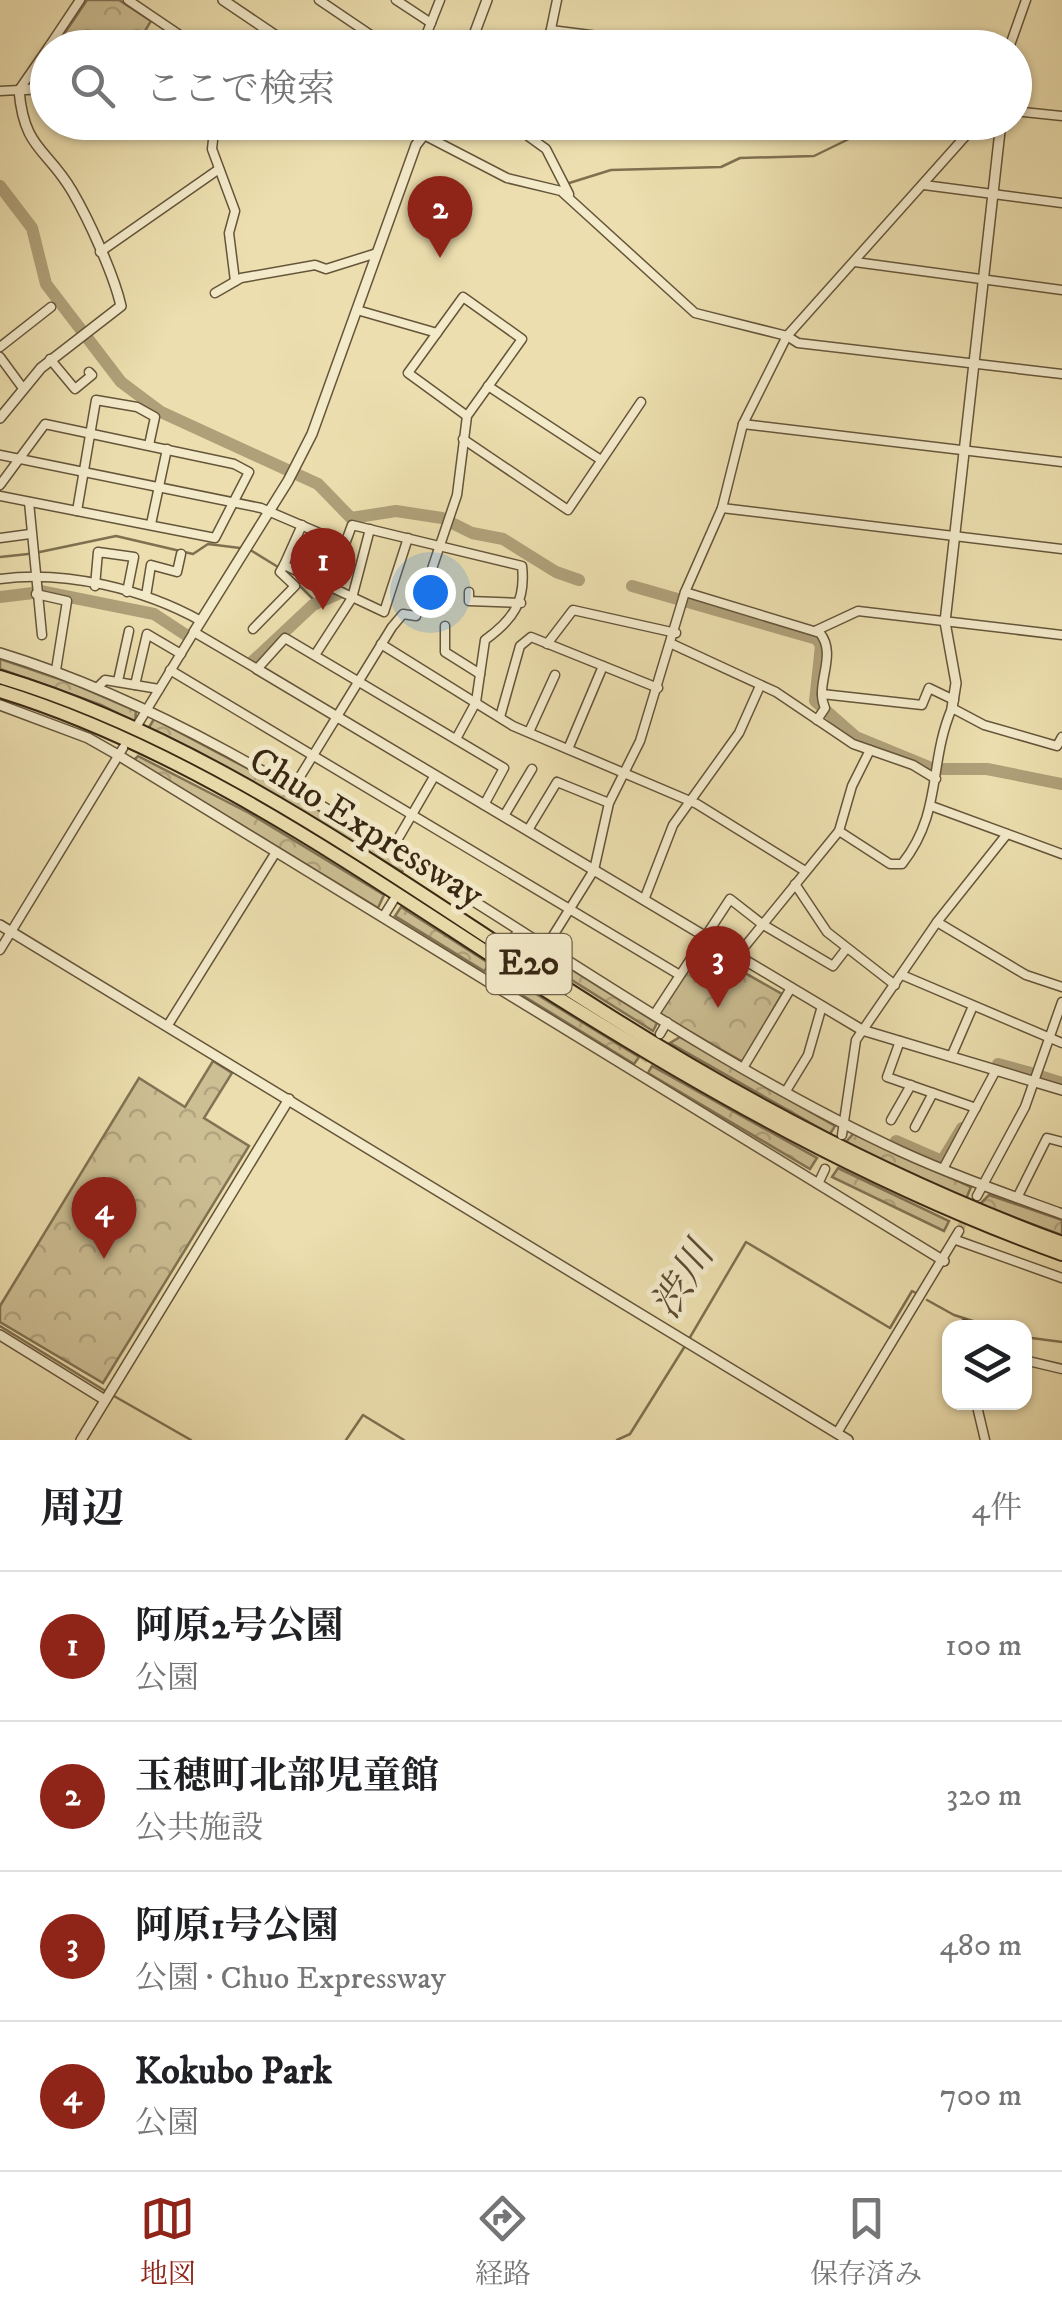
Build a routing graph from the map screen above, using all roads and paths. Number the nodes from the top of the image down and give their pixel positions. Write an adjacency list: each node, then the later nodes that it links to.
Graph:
1 (80, 0): 11 (street)
2 (128, 0): 12 (street)
3 (224, 0): 13 (street)
4 (319, 0): 14 (street)
5 (396, 0): 10 (street)
6 (440, 0): 10 (street)
7 (488, 0): 16 (street)
8 (557, 0): 17 (street)
9 (1026, 0): 18 (street)
10 (431, 23): 15 (street)
11 (60, 30)
12 (173, 30)
13 (268, 30)
14 (363, 30)
15 (428, 30)
16 (476, 30)
17 (551, 30)
18 (1015, 30)
19 (30, 74): 21 (street)
20 (30, 89): 21 (street)
21 (19, 90): 22 (street); 25 (street)
22 (0, 92)
23 (1032, 113): 24 (street)
24 (1062, 116)
25 (30, 137)
26 (31, 140): 38 (street)
27 (213, 140): 33 (street)
28 (420, 140): 39 (street)
29 (434, 140): 36 (street)
30 (534, 140): 36 (street)
31 (963, 140): 34 (street)
32 (999, 140): 35 (street)
33 (219, 169): 38 (street); 42 (street)
34 (924, 185): 35 (street); 40 (street)
35 (994, 195): 37 (street); 41 (street)
36 (572, 198): 48 (street)
37 (1062, 203)
38 (99, 253): 51 (street)
39 (377, 253): 42 (street); 46 (street)
40 (855, 262): 41 (street); 48 (street)
41 (984, 280): 43 (street); 52 (street)
42 (234, 281): 44 (street)
43 (1062, 290)
44 (214, 293)
45 (51, 307): 49 (street)
46 (357, 310): 47 (street); 78 (street)
47 (436, 334): 55 (street); 58 (street)
48 (787, 336): 52 (street); 60 (street)
49 (0, 347)
50 (0, 357): 56 (street)
51 (50, 359): 53 (street); 56 (street)
52 (974, 364): 54 (street); 65 (street)
53 (89, 372)
54 (1062, 374)
55 (488, 386): 58 (street); 68 (street)
56 (22, 388): 59 (street)
57 (640, 402): 68 (street)
58 (467, 416): 62 (street)
59 (0, 418)
60 (744, 424): 65 (street); 76 (street)
61 (90, 432): 63 (street); 63 (street); 67 (street); 70 (street)
62 (463, 439): 68 (street); 87 (street)
63 (149, 445): 64 (street)
64 (167, 449): 72 (street); 75 (street)
65 (965, 451): 69 (street); 83 (street)
66 (0, 455): 67 (street)
67 (17, 458): 70 (street); 71 (street)
68 (602, 460)
69 (1062, 462)
70 (84, 468): 72 (street); 77 (street)
71 (0, 485)
72 (159, 485): 75 (street); 79 (street)
73 (0, 496): 74 (street)
74 (29, 502): 77 (street); 82 (street)
75 (234, 503): 78 (street); 79 (street)
76 (722, 508): 83 (street); 101 (street)
77 (76, 511): 79 (street)
78 (269, 512): 80 (street); 104 (street)
79 (151, 524)
80 (302, 526): 85 (street); 90 (street)
81 (370, 529): 85 (street); 86 (street); 102 (street)
82 (30, 534): 84 (street); 92 (street)
83 (956, 536): 88 (street); 105 (street)
84 (0, 538)
85 (332, 538): 94 (street)
86 (408, 538): 87 (street); 102 (street)
87 (440, 546): 103 (street); 114 (street)
88 (1062, 548)
89 (181, 554): 91 (street)
90 (284, 565): 94 (street); 107 (street)
91 (177, 572): 96 (street); 100 (street)
92 (33, 574): 93 (street); 95 (street); 99 (street)
93 (0, 579)
94 (311, 581): 102 (street)
95 (95, 586): 97 (street); 97 (street)
96 (174, 586)
97 (127, 592): 100 (street)
98 (469, 592): 103 (street)
99 (36, 594): 112 (street); 122 (street)
100 (146, 596): 104 (street)
101 (684, 596): 108 (street); 111 (street)
102 (352, 598): 119 (street)
103 (521, 603): 124 (street)
104 (201, 621): 110 (street)
105 (945, 622): 108 (street); 113 (street); 137 (street)
106 (445, 626): 124 (street)
107 (253, 628)
108 (814, 630): 135 (street)
109 (129, 631): 128 (street)
110 (194, 632): 118 (street); 121 (street)
111 (676, 633): 115 (street); 116 (street)
112 (42, 635)
113 (1062, 635)
114 (381, 644): 127 (street); 136 (street)
115 (548, 644): 120 (street); 141 (street)
116 (672, 644): 130 (street); 132 (street)
117 (0, 653): 122 (street)
118 (181, 654): 123 (street); 129 (street)
119 (316, 655): 121 (street); 127 (street)
120 (603, 666): 132 (street); 147 (street)
121 (257, 669): 140 (street)
122 (56, 670): 131 (street)
123 (170, 670): 133 (street); 150 (street)
124 (480, 674): 136 (street)
125 (555, 675): 144 (street)
126 (0, 678): 230 (highway, Chuo Expressway / E20)
127 (360, 680): 140 (street); 146 (street)
128 (118, 681): 129 (street); 131 (street)
129 (135, 684): 133 (street)
130 (760, 686): 142 (street); 156 (street)
131 (98, 687): 139 (street)
132 (658, 688): 152 (street)
133 (159, 689): 139 (street)
134 (0, 691): 230 (highway, Chuo Expressway / E20)
135 (822, 694): 137 (street); 142 (street)
136 (476, 702): 141 (street); 146 (street)
137 (952, 704): 145 (street); 154 (street)
138 (0, 705): 149 (street)
139 (146, 710): 143 (street); 155 (street)
140 (337, 717): 150 (street); 153 (street)
141 (500, 717): 144 (street)
142 (817, 719): 148 (street)
143 (138, 724)
144 (529, 732): 147 (street)
145 (1062, 737)
146 (456, 739): 158 (street)
147 (568, 748): 152 (street)
148 (870, 750): 154 (street); 163 (street)
149 (120, 752): 166 (street); 180 (street)
150 (314, 755): 155 (street); 160 (street)
151 (532, 769): 161 (street)
152 (625, 771): 156 (street); 157 (street)
153 (435, 775): 158 (street); 160 (street)
154 (936, 779): 159 (street)
155 (294, 788): 165 (street)
156 (690, 800): 170 (street); 173 (street)
157 (609, 803): 162 (street); 169 (street)
158 (484, 804): 161 (street)
159 (934, 807): 163 (street); 164 (street)
160 (412, 814): 165 (street); 175 (street)
161 (504, 816): 162 (street)
162 (528, 830): 169 (street)
163 (839, 831): 170 (street)
164 (1007, 834): 167 (street); 177 (street)
165 (392, 849): 168 (street)
166 (276, 852): 176 (street); 200 (street)
167 (1062, 854)
168 (417, 865): 171 (street); 181 (street)
169 (594, 870): 173 (street); 175 (street)
170 (805, 871): 172 (street)
171 (408, 878)
172 (795, 884): 178 (street); 186 (street)
173 (644, 900): 182 (street)
174 (393, 901): 176 (street)
175 (569, 908): 184 (street); 189 (street)
176 (383, 917): 191 (street)
177 (936, 922): 190 (street); 193 (street)
178 (762, 924): 182 (street); 186 (street); 187 (street)
179 (0, 925): 180 (street)
180 (12, 930): 185 (street); 200 (street)
181 (519, 930): 183 (street); 184 (street)
182 (702, 936): 187 (street); 189 (street)
183 (512, 940)
184 (546, 947): 198 (street)
185 (0, 950)
186 (846, 950): 192 (street)
187 (737, 956): 194 (street)
188 (493, 968): 191 (street)
189 (678, 974): 198 (street)
190 (902, 975): 192 (street); 197 (street)
191 (484, 980): 210 (street)
192 (895, 985): 201 (street)
193 (1062, 987)
194 (791, 988): 196 (street); 208 (street)
195 (1062, 1002): 203 (street)
196 (822, 1006): 201 (street); 214 (street)
197 (973, 1006): 203 (street); 206 (street)
198 (654, 1015): 199 (street)
199 (667, 1022): 202 (street); 208 (street)
200 (168, 1025): 216 (street)
201 (862, 1030): 204 (street); 219 (street)
202 (660, 1034)
203 (1050, 1039): 205 (street); 211 (street)
204 (900, 1041): 206 (street); 212 (street)
205 (1062, 1043)
206 (951, 1057): 209 (street)
207 (643, 1060): 210 (street)
208 (743, 1068): 214 (street)
209 (996, 1070): 211 (street); 217 (street)
210 (636, 1072): 225 (street)
211 (1035, 1082): 213 (street); 226 (street)
212 (911, 1086): 215 (street); 218 (street)
213 (1062, 1090)
214 (786, 1091): 219 (street)
215 (933, 1093): 217 (street); 220 (street)
216 (289, 1099): 236 (street); 238 (street)
217 (976, 1108): 224 (street)
218 (892, 1120)
219 (847, 1124): 221 (street); 224 (street)
220 (915, 1128)
221 (842, 1134)
222 (1062, 1142): 228 (street)
223 (826, 1169): 225 (street)
224 (944, 1169): 226 (street)
225 (818, 1184): 231 (street)
226 (984, 1186): 227 (street); 228 (street)
227 (977, 1196)
228 (1017, 1198): 229 (street)
229 (1062, 1214)
230 (1062, 1250)
231 (944, 1260): 232 (street); 238 (street)
232 (1061, 1276)
233 (0, 1335): 236 (street)
234 (1032, 1362): 235 (street)
235 (1062, 1369)
236 (108, 1395): 239 (street)
237 (978, 1410): 241 (street)
238 (834, 1436): 240 (street)
239 (81, 1440)
240 (848, 1440)
241 (985, 1440)

